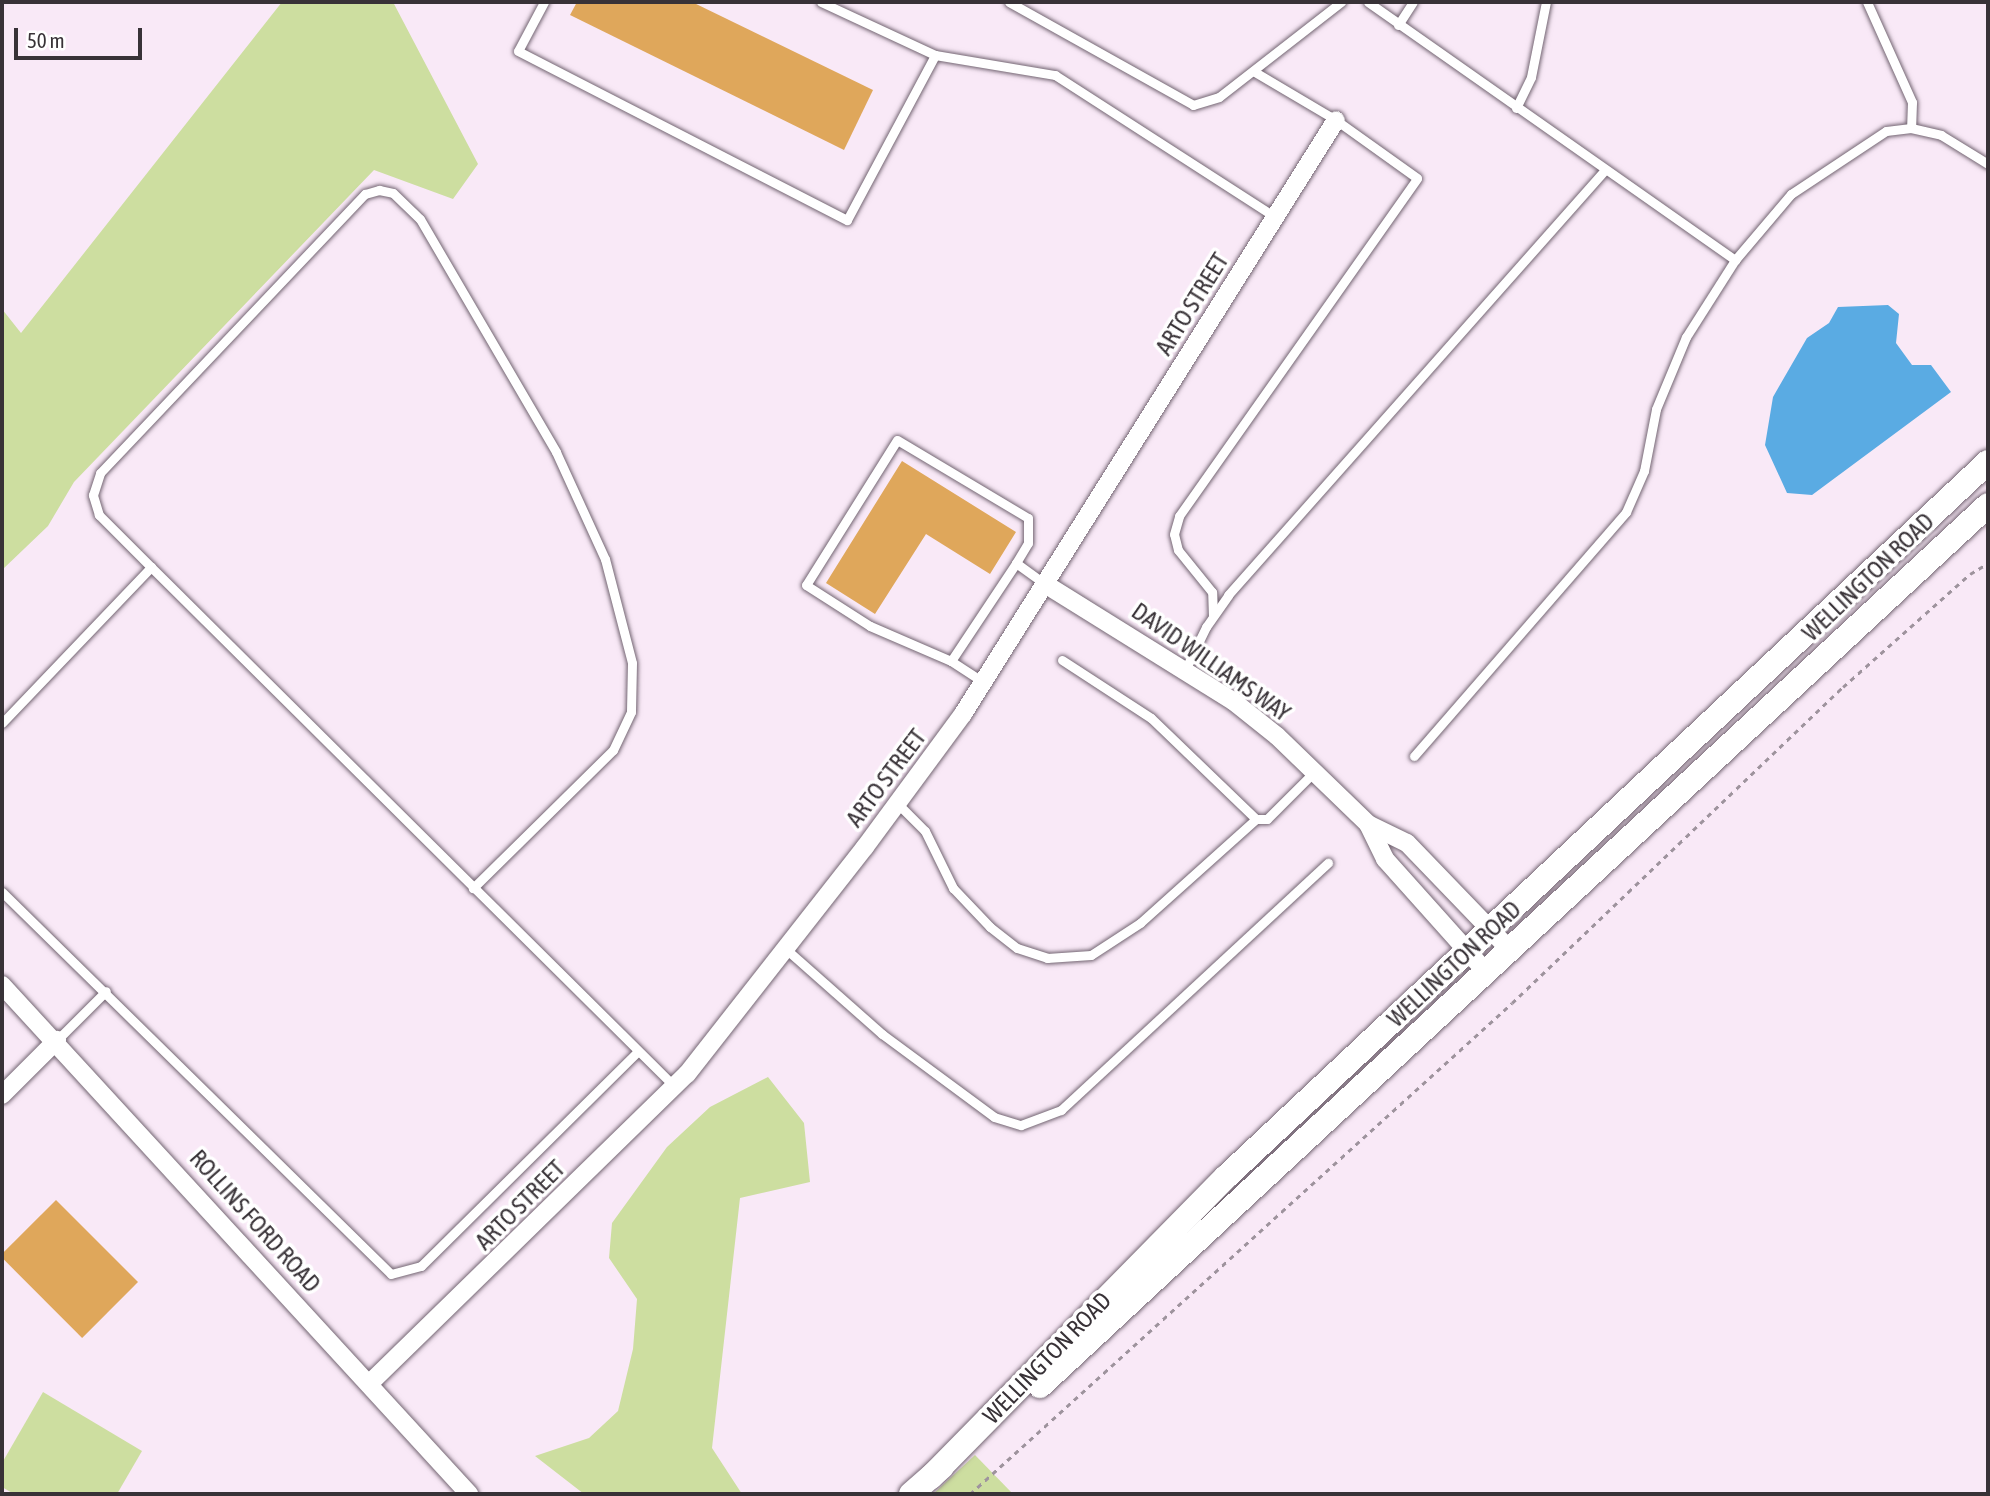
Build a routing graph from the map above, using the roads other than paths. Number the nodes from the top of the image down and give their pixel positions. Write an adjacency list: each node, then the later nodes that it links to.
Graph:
1 (544, 2): 10 (lane)
2 (821, 2): 10 (lane)
3 (1009, 2): 11 (lane)
4 (1341, 2): 11 (lane)
5 (1368, 2): 9 (lane)
6 (1413, 2): 9 (lane)
7 (1546, 2): 12 (lane)
8 (1867, 2): 14 (lane)
9 (1398, 25): 12 (lane)
10 (935, 55): 17 (lane)
11 (1253, 71): 13 (lane)
12 (1516, 108): 16 (lane)
13 (1336, 120): 17 (street, ARTO STREET); 24 (lane)
14 (1911, 128): 15 (lane); 18 (lane)
15 (1988, 164)
16 (1605, 170): 18 (lane); 24 (lane)
17 (1275, 217): 23 (street, ARTO STREET)
18 (1734, 260): 30 (lane)
19 (1988, 462): 38 (main road, WELLINGTON ROAD)
20 (1988, 505): 41 (main road, WELLINGTON ROAD)
21 (1016, 563): 23 (lane); 26 (lane); 26 (lane)
22 (151, 567): 29 (lane); 36 (lane); 36 (lane)
23 (1045, 584): 27 (street, DAVID WILLIAMS WAY); 28 (street, ARTO STREET)
24 (1213, 616): 27 (lane)
25 (1062, 660): 33 (lane)
26 (951, 662): 28 (lane)
27 (1185, 670): 31 (street, DAVID WILLIAMS WAY)
28 (984, 682): 32 (street, ARTO STREET)
29 (2, 723)
30 (1414, 756)
31 (1315, 770): 33 (lane); 34 (street, DAVID WILLIAMS WAY)
32 (898, 804): 33 (lane); 39 (street, ARTO STREET)
33 (1256, 819)
34 (1368, 824): 38 (street, DAVID WILLIAMS WAY); 40 (street, DAVID WILLIAMS WAY)
35 (1328, 863): 39 (lane)
36 (472, 888): 46 (lane)
37 (2, 892): 44 (lane)
38 (1491, 929): 40 (main road, WELLINGTON ROAD); 41 (street, DAVID WILLIAMS WAY)
39 (786, 949): 47 (street, ARTO STREET)
40 (1468, 951): 42 (street, DAVID WILLIAMS WAY); 50 (main road, WELLINGTON ROAD)
41 (1512, 952): 42 (main road, WELLINGTON ROAD)
42 (1488, 974): 50 (main road, WELLINGTON ROAD)
43 (2, 985): 45 (street, ROLLINS FORD ROAD)
44 (106, 991): 45 (lane); 46 (lane)
45 (57, 1040): 48 (street); 49 (street, ROLLINS FORD ROAD)
46 (637, 1052): 47 (lane)
47 (674, 1086): 49 (street, ARTO STREET)
48 (2, 1095)
49 (370, 1383): 51 (street, ROLLINS FORD ROAD)
50 (931, 1477): 52 (main road, WELLINGTON ROAD)
51 (469, 1494)
52 (911, 1494)

